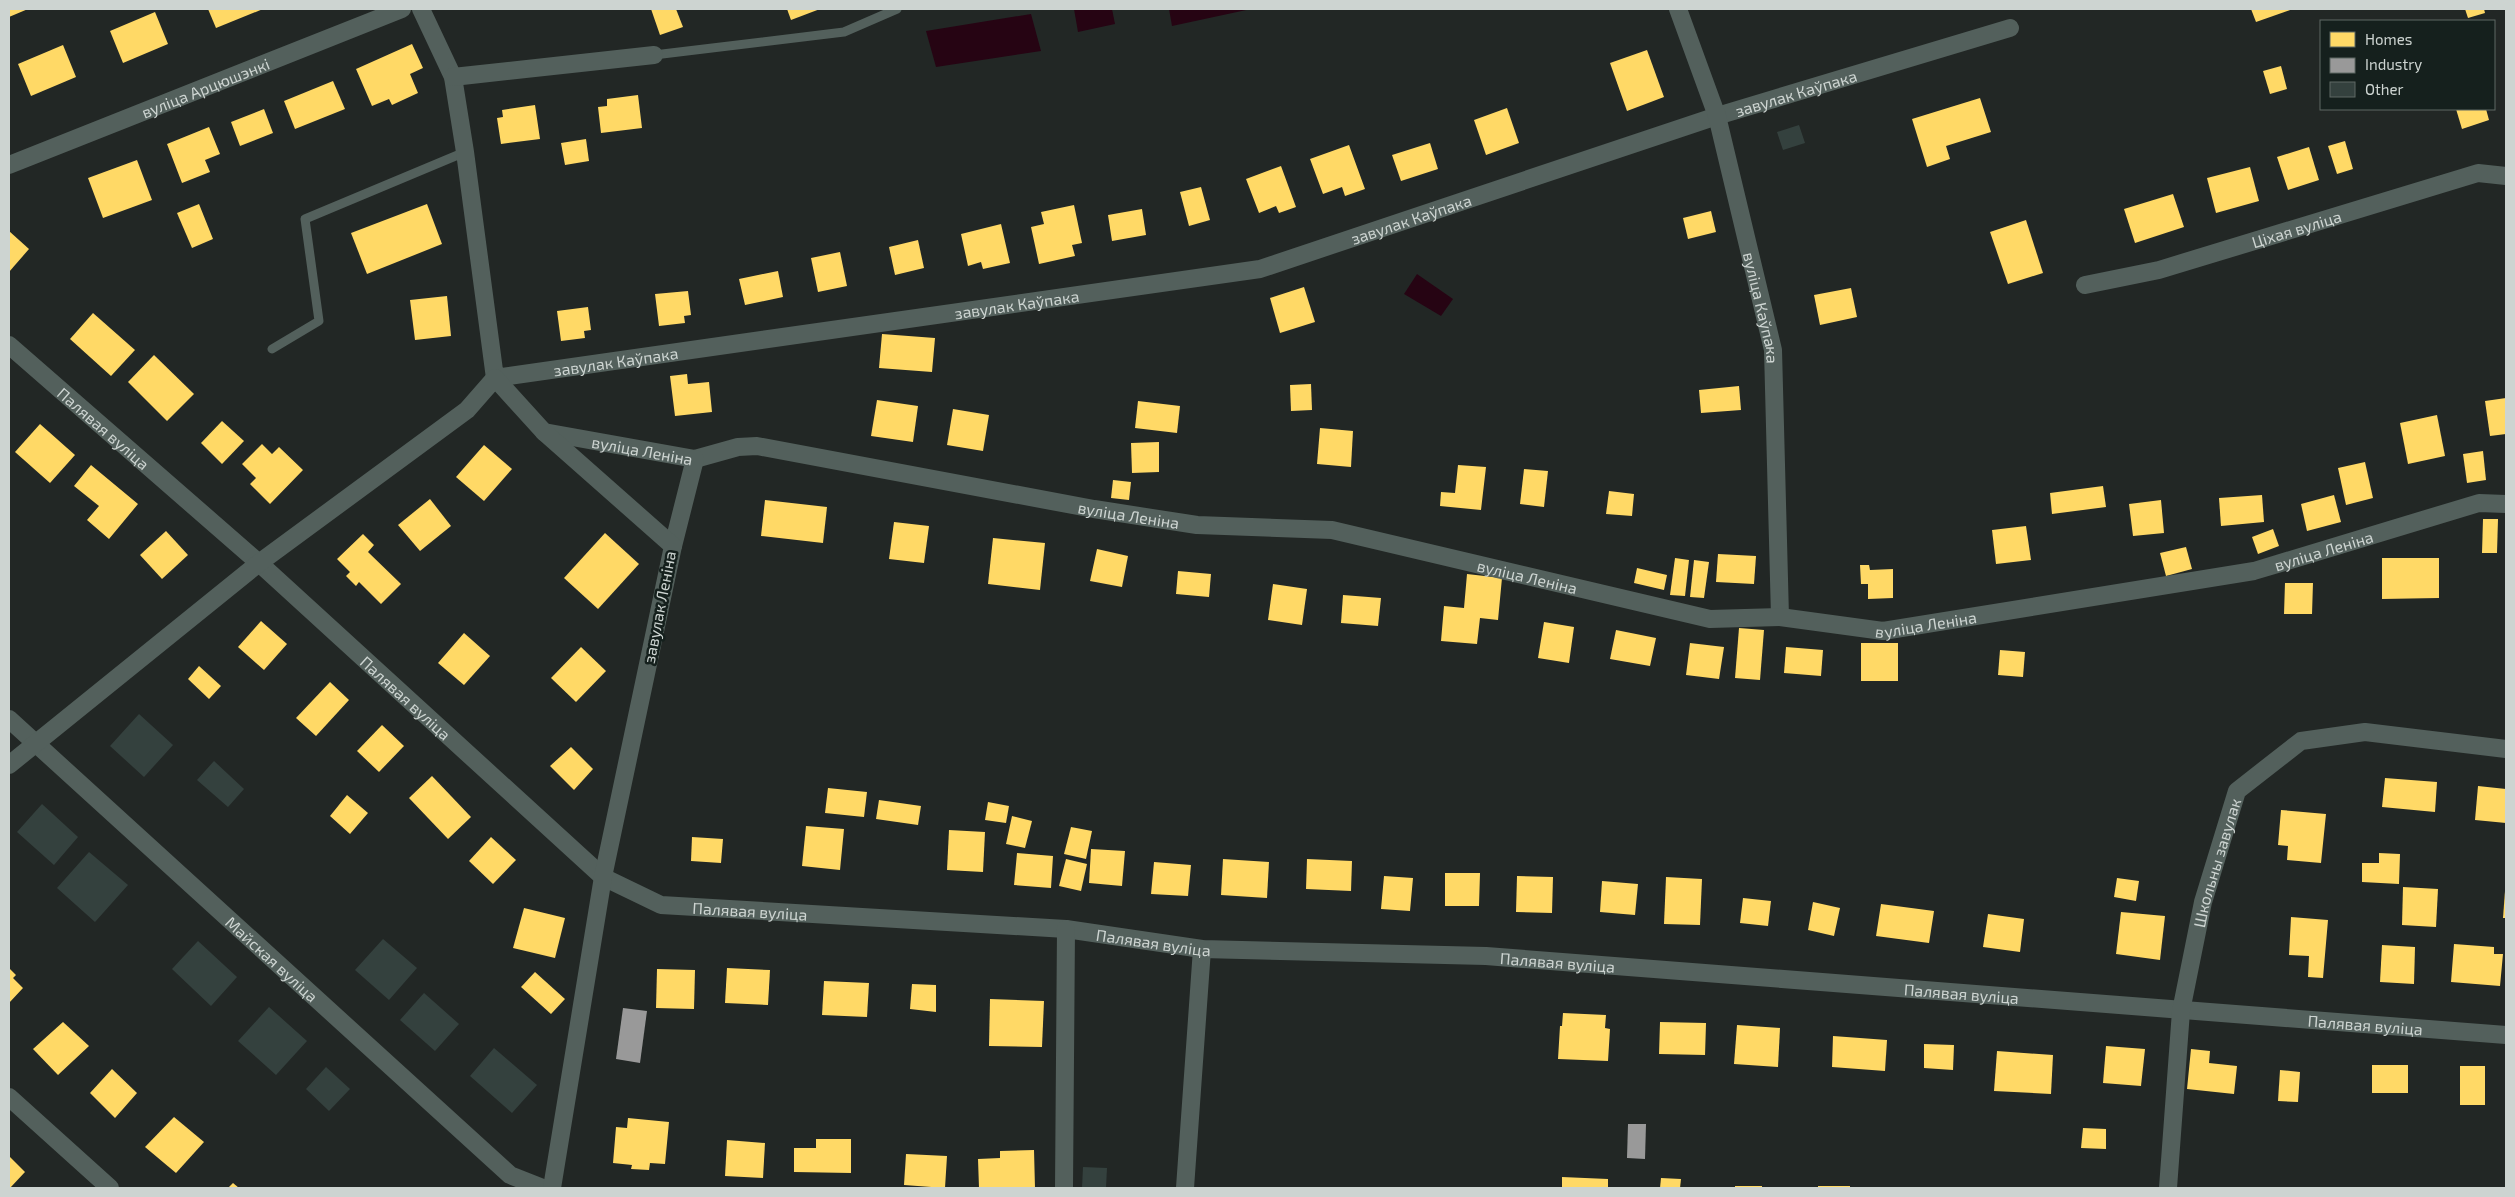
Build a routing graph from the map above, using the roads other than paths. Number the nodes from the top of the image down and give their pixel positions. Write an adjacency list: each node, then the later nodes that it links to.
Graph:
1 (402, 9): 10 (street, вуліца Арцюшэнкі)
2 (421, 9): 7 (street)
3 (897, 9): 6 (lane)
4 (1678, 9): 8 (street, вуліца Каўпака)
5 (2010, 28): 8 (street, завулак Каўпака)
6 (654, 55): 7 (street)
7 (453, 77): 9 (street)
8 (1717, 116): 15 (street, завулак Каўпака); 21 (street, вуліца Каўпака)
9 (465, 152): 14 (lane); 15 (street)
10 (9, 165)
11 (2506, 176): 12 (street, Ціхая вуліца)
12 (2085, 285)
13 (9, 345): 20 (street, Палявая вуліца)
14 (272, 349)
15 (495, 378): 16 (street, завулак Леніна); 20 (street)
16 (544, 432): 17 (street, вуліца Леніна); 19 (street, завулак Леніна)
17 (695, 459): 19 (street); 21 (street, вуліца Леніна)
18 (2506, 504): 21 (street, вуліца Леніна)
19 (673, 546): 26 (street, завулак Леніна)
20 (259, 563): 23 (street); 26 (street, Палявая вуліца)
21 (1780, 617)
22 (9, 719): 23 (street, Майская вуліца)
23 (38, 743): 25 (street); 33 (street, Майская вуліца)
24 (2506, 749): 29 (street, Школьны завулак)
25 (9, 765)
26 (603, 877): 27 (street, Палявая вуліца); 34 (street, завулак Леніна)
27 (1066, 929): 28 (street, Палявая вуліца); 35 (street)
28 (1202, 949): 29 (street, Палявая вуліца); 36 (street)
29 (2181, 1011): 30 (street, Палявая вуліца); 37 (street, Школьны завулак)
30 (2506, 1035)
31 (9, 1097): 32 (street)
32 (110, 1188)
33 (543, 1188)
34 (552, 1188)
35 (1064, 1188)
36 (1185, 1188)
37 (2168, 1188)

